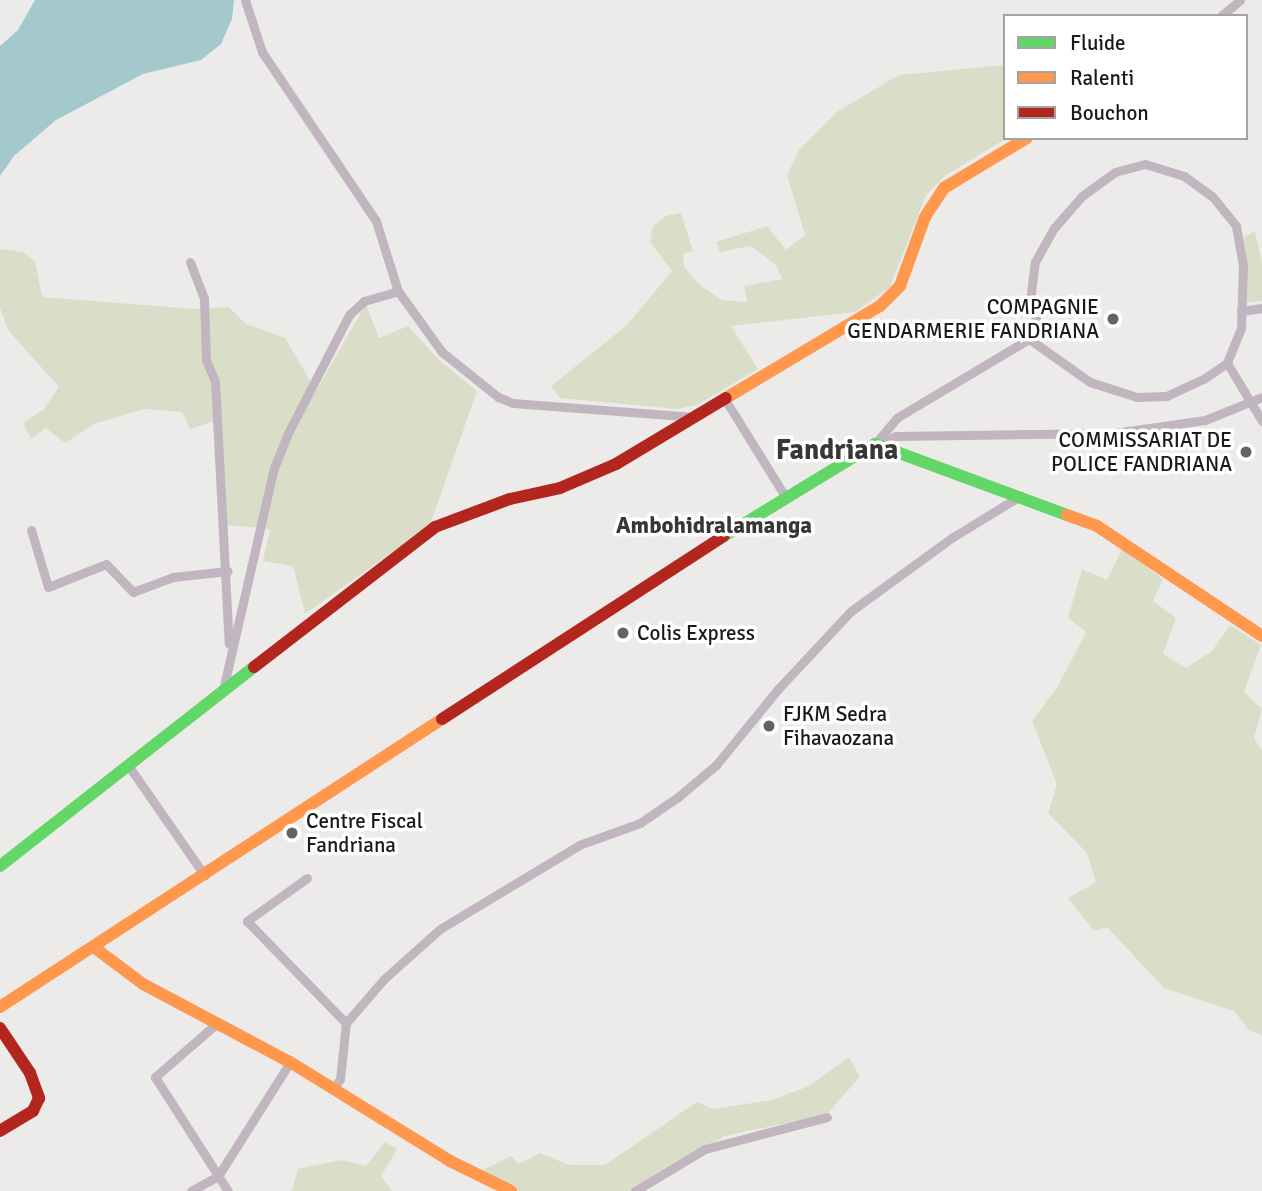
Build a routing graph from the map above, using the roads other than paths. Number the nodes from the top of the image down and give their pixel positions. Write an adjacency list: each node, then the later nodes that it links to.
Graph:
1 (245, 0): 6 (street)
2 (1240, 0): 3 (street)
3 (1223, 14)
4 (1024, 140): 12 (street)
5 (190, 262): 20 (street)
6 (398, 290): 14 (street); 22 (street)
7 (1262, 308): 8 (street)
8 (1241, 311): 9 (street); 10 (street)
9 (1029, 340): 10 (street); 16 (street)
10 (1227, 363): 13 (street)
11 (1262, 397): 13 (street)
12 (726, 401): 14 (street); 18 (street)
13 (1252, 404): 15 (street); 16 (street)
14 (698, 417): 23 (street)
15 (1262, 421)
16 (875, 444): 17 (street); 18 (street)
17 (1021, 495): 21 (street); 30 (street)
18 (785, 496): 26 (street)
19 (31, 530): 20 (street)
20 (228, 570): 22 (street)
21 (1262, 636)
22 (229, 653): 23 (street)
23 (223, 690): 24 (street)
24 (130, 768): 25 (street); 26 (street)
25 (0, 866)
26 (205, 876): 28 (street)
27 (307, 878): 30 (street)
28 (95, 948): 29 (street); 31 (street)
29 (0, 1007)
30 (346, 1023): 34 (street)
31 (216, 1024): 33 (street); 37 (street)
32 (0, 1028): 36 (street)
33 (290, 1062): 34 (street); 37 (street)
34 (333, 1089): 38 (street)
35 (827, 1117): 42 (street)
36 (0, 1131)
37 (218, 1176): 39 (street); 40 (street)
38 (487, 1186): 41 (street)
39 (191, 1191)
40 (229, 1191)
41 (511, 1191)
42 (635, 1191)

